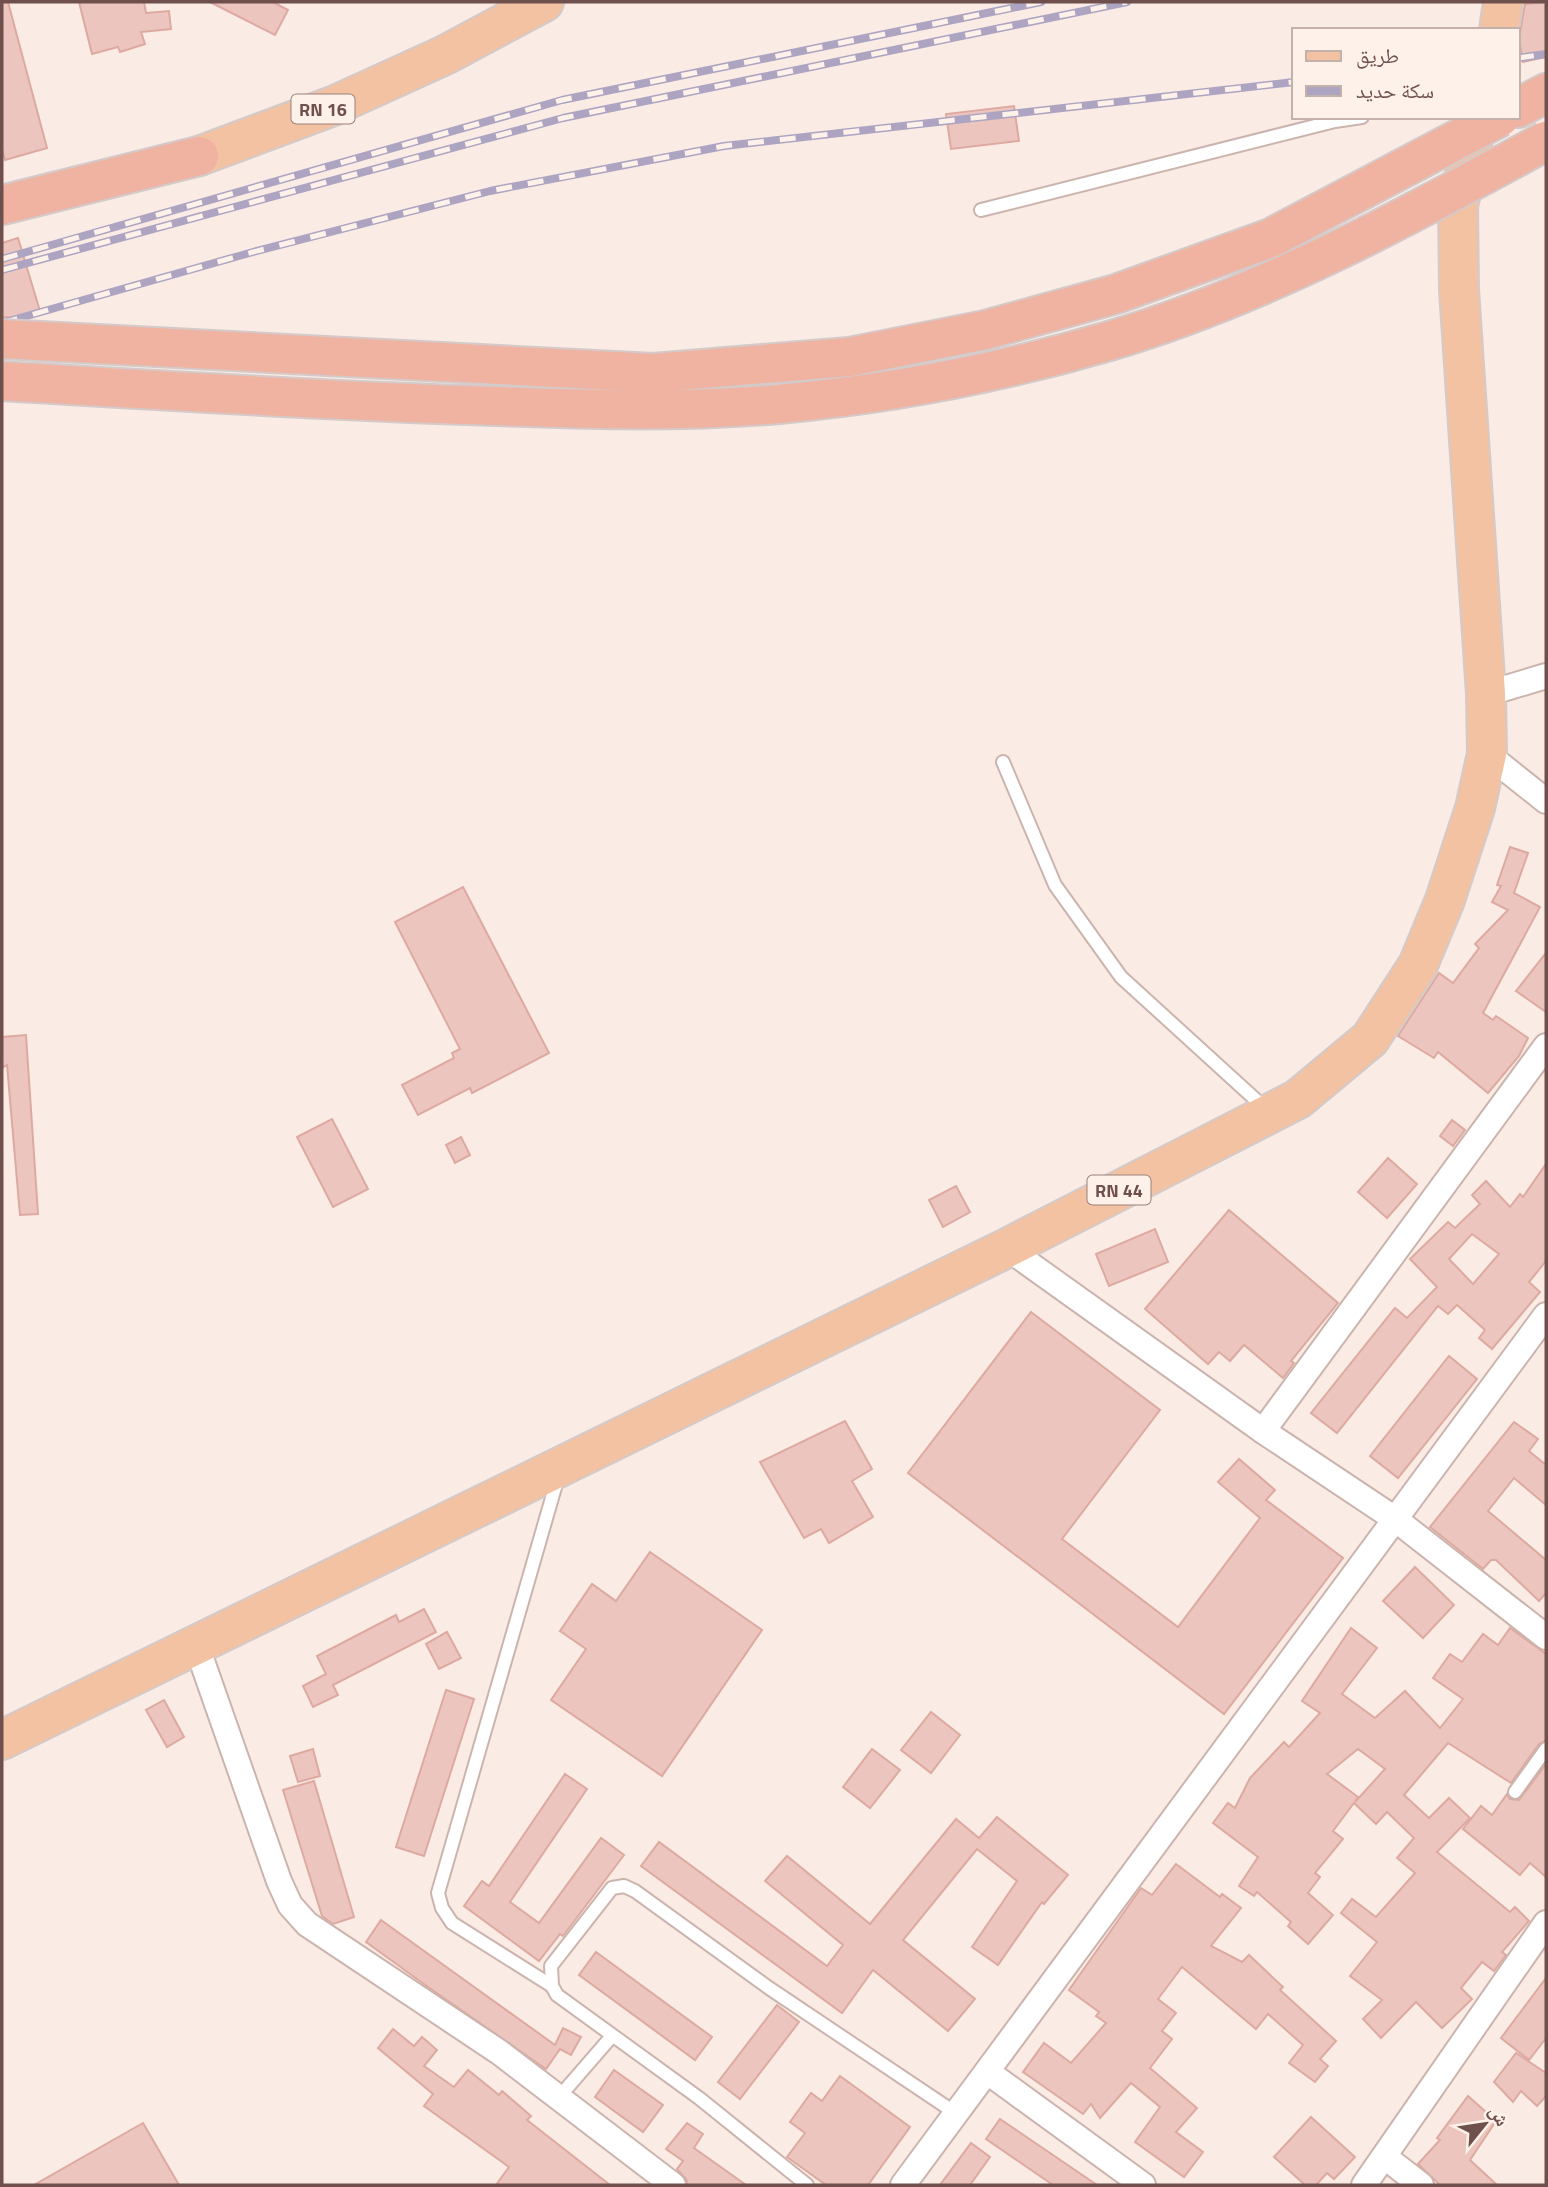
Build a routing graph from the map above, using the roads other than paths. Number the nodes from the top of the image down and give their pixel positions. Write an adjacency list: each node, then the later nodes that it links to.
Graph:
1 (544, 2): 10 (main road, RN 16)
2 (1503, 2): 3 (main road)
3 (1499, 28)
4 (1546, 93): 5 (highway)
5 (1520, 107)
6 (1348, 119): 12 (lane)
7 (1478, 119): 16 (main road, RN 44)
8 (1496, 119): 13 (highway, bridge)
9 (1546, 141): 14 (highway, bridge)
10 (199, 156): 11 (highway, RN 16)
11 (2, 205)
12 (981, 210)
13 (2, 339)
14 (2, 381)
15 (1546, 676): 16 (street)
16 (1486, 694): 17 (main road, RN 44)
17 (1487, 754): 19 (street); 21 (main road, RN 44)
18 (1003, 762): 21 (lane)
19 (1546, 801)
20 (1546, 1046): 24 (street)
21 (1270, 1113): 22 (main road, RN 44)
22 (1007, 1248): 24 (street); 25 (main road, RN 44)
23 (1546, 1315): 26 (street)
24 (1263, 1431): 26 (street)
25 (562, 1463): 28 (main road, RN 44); 33 (lane)
26 (1395, 1519): 27 (street); 35 (street)
27 (1546, 1636)
28 (196, 1644): 29 (main road, RN 44); 36 (street)
29 (2, 1740)
30 (1546, 1749): 31 (lane)
31 (1515, 1791)
32 (1546, 1923): 38 (street)
33 (552, 1986): 34 (lane); 37 (lane)
34 (612, 2036): 36 (lane); 40 (lane)
35 (989, 2073): 37 (street); 42 (street)
36 (561, 2096): 39 (street)
37 (958, 2114): 41 (street)
38 (1385, 2157): 43 (street); 44 (street)
39 (673, 2185)
40 (807, 2185)
41 (904, 2185)
42 (1143, 2185)
43 (1364, 2185)
44 (1421, 2185)

